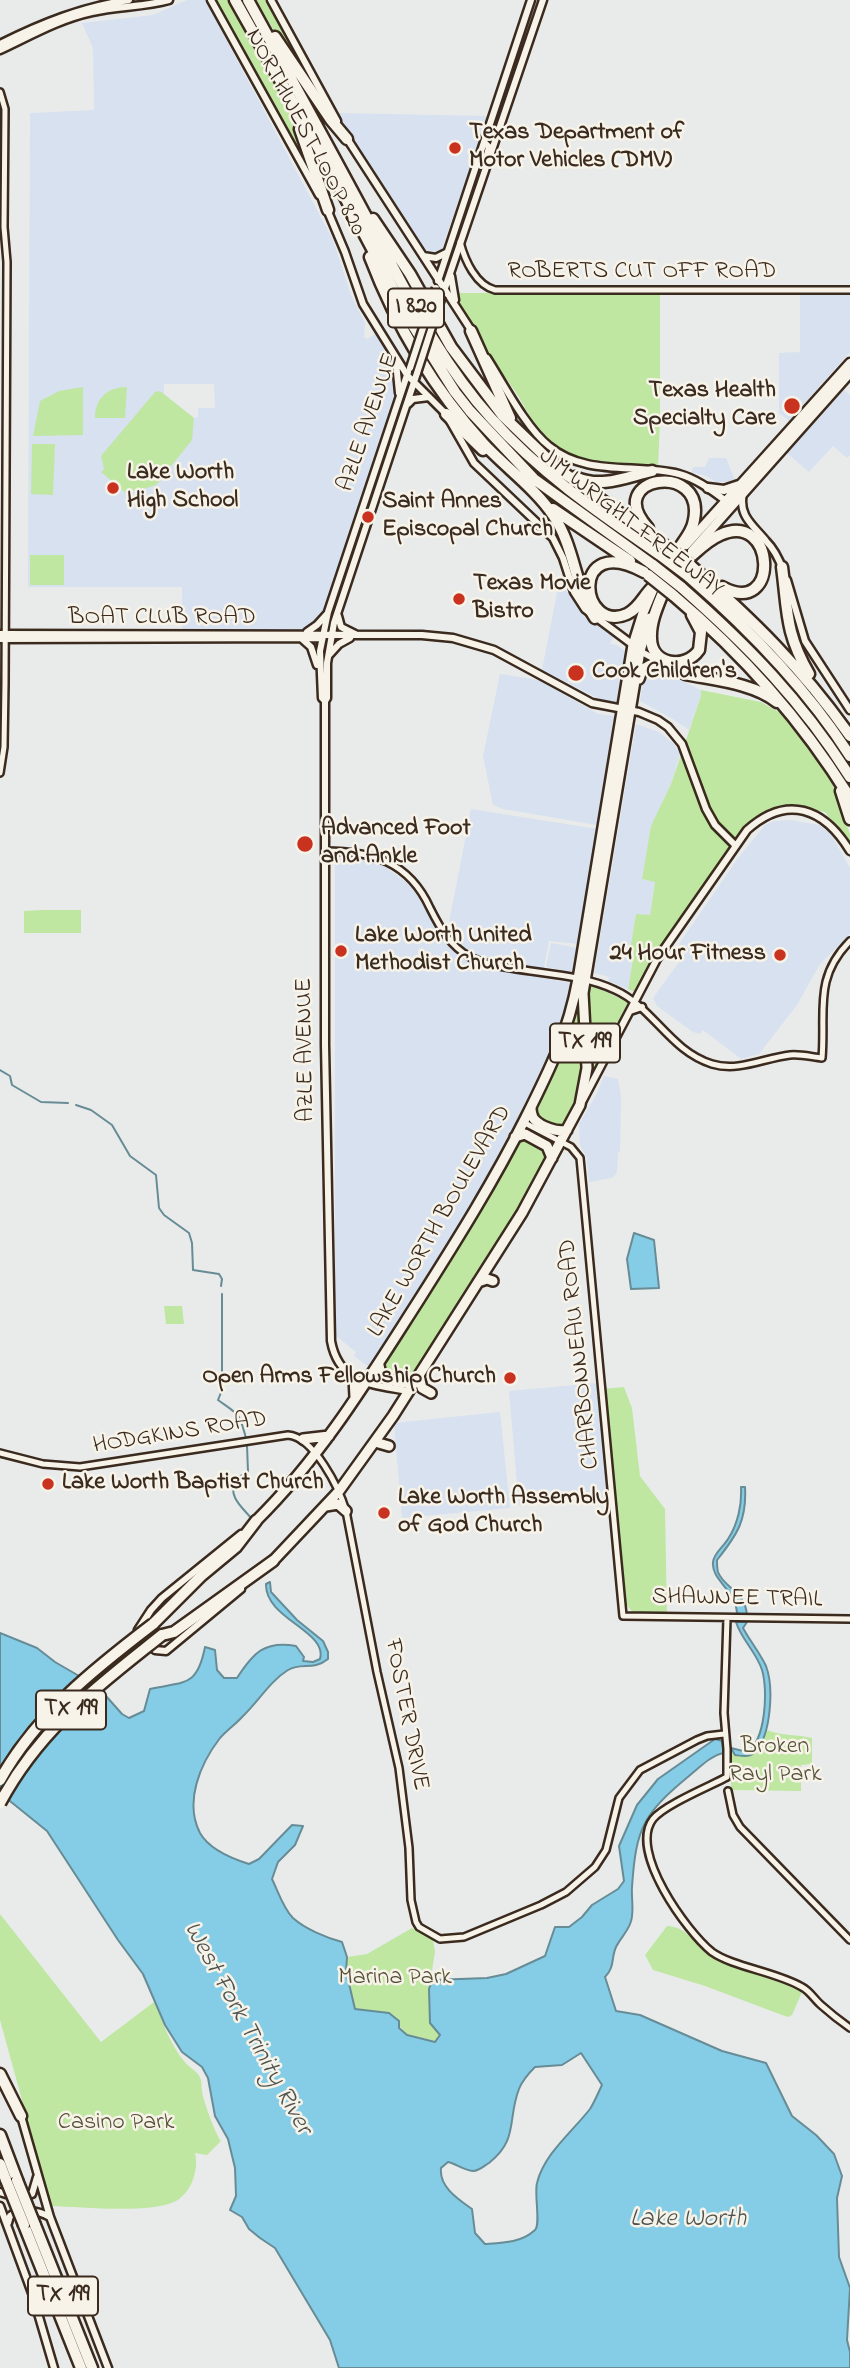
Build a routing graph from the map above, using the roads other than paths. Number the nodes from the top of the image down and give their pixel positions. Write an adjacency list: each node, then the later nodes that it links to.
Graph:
1 (128, 0): 10 (main road)
2 (169, 0): 9 (main road)
3 (235, 0): 16 (highway, JIM WRIGHT FREEWAY / I 820)
4 (250, 0): 17 (highway); 20 (highway, JIM WRIGHT FREEWAY / I 820)
5 (271, 0): 17 (main road, NORTHWEST LOOP 820)
6 (531, 0): 13 (main road, AZLE AVENUE)
7 (543, 0): 14 (main road, AZLE AVENUE)
8 (212, 2): 21 (main road, NORTHWEST LOOP 820)
9 (144, 3): 10 (main road)
10 (59, 20): 11 (main road); 12 (main road)
11 (0, 44)
12 (0, 50)
13 (512, 56): 14 (main road); 18 (main road, AZLE AVENUE)
14 (524, 59): 19 (main road, AZLE AVENUE)
15 (0, 92): 63 (street)
16 (289, 99): 21 (highway); 22 (highway, JIM WRIGHT FREEWAY / I 820)
17 (347, 139): 25 (main road, NORTHWEST LOOP 820)
18 (484, 142): 19 (main road); 24 (main road, AZLE AVENUE)
19 (479, 191): 23 (main road, AZLE AVENUE)
20 (359, 204): 41 (highway); 54 (highway, JIM WRIGHT FREEWAY / I 820, bridge)
21 (328, 210): 32 (main road, NORTHWEST LOOP 820)
22 (365, 236): 44 (highway); 81 (highway, JIM WRIGHT FREEWAY / I 820, bridge)
23 (460, 242): 26 (main road, AZLE AVENUE); 28 (street, ROBERTS CUT OFF ROAD)
24 (447, 252): 25 (main road); 27 (main road, AZLE AVENUE)
25 (423, 256): 27 (main road, NORTHWEST LOOP 820)
26 (450, 271): 29 (main road, AZLE AVENUE); 30 (main road)
27 (439, 279): 29 (main road, NORTHWEST LOOP 820); 34 (main road, AZLE AVENUE, bridge)
28 (850, 290)
29 (443, 292): 30 (main road, NORTHWEST LOOP 820); 36 (main road, AZLE AVENUE, bridge)
30 (457, 308): 31 (main road, NORTHWEST LOOP 820)
31 (471, 331): 41 (highway); 43 (main road, NORTHWEST LOOP 820)
32 (394, 357): 34 (main road, NORTHWEST LOOP 820); 38 (main road)
33 (850, 362): 45 (main road, LAKE WORTH BOULEVARD / TX 199)
34 (408, 372): 36 (main road, NORTHWEST LOOP 820); 38 (main road, AZLE AVENUE)
35 (850, 373): 45 (main road, LAKE WORTH BOULEVARD / TX 199)
36 (414, 383): 37 (main road, NORTHWEST LOOP 820); 39 (main road, AZLE AVENUE)
37 (430, 397): 39 (main road); 40 (main road, NORTHWEST LOOP 820)
38 (399, 399): 49 (main road, AZLE AVENUE)
39 (406, 406): 50 (main road, AZLE AVENUE)
40 (446, 414): 44 (highway); 62 (main road, NORTHWEST LOOP 820)
41 (515, 428): 42 (highway)
42 (557, 468): 43 (highway); 51 (highway)
43 (652, 471): 46 (main road, NORTHWEST LOOP 820)
44 (511, 473): 48 (highway)
45 (743, 486): 46 (main road); 47 (main road, LAKE WORTH BOULEVARD / TX 199); 54 (main road, LAKE WORTH BOULEVARD / TX 199); 55 (main road)
46 (708, 488): 47 (main road, NORTHWEST LOOP 820)
47 (726, 501): 54 (main road, LAKE WORTH BOULEVARD / TX 199)
48 (547, 505): 56 (highway); 62 (highway)
49 (354, 532): 50 (main road); 52 (main road, AZLE AVENUE)
50 (363, 535): 53 (main road, AZLE AVENUE)
51 (658, 539): 54 (highway); 54 (highway)
52 (346, 554): 53 (main road); 61 (main road, AZLE AVENUE)
53 (355, 557): 60 (main road, AZLE AVENUE)
54 (683, 564): 54 (highway); 57 (highway, LAKE WORTH BOULEVARD / TX 199); 58 (highway, LAKE WORTH BOULEVARD / TX 199); 73 (highway); 79 (highway, JIM WRIGHT FREEWAY / I 820)
55 (782, 567): 73 (highway); 76 (main road)
56 (646, 574): 58 (highway); 59 (highway, bridge)
57 (666, 585): 59 (highway); 67 (highway, LAKE WORTH BOULEVARD / TX 199)
58 (654, 586): 67 (highway, LAKE WORTH BOULEVARD / TX 199)
59 (688, 609): 77 (highway)
60 (338, 610): 65 (main road, AZLE AVENUE); 66 (main road)
61 (328, 612): 64 (main road); 65 (main road, AZLE AVENUE)
62 (595, 618): 67 (main road, NORTHWEST LOOP 820)
63 (3, 636): 64 (main road, BOAT CLUB ROAD); 80 (street)
64 (300, 636): 65 (main road, BOAT CLUB ROAD); 71 (main road)
65 (327, 636): 66 (main road, BOAT CLUB ROAD); 68 (main road, AZLE AVENUE); 71 (main road, AZLE AVENUE)
66 (360, 636): 68 (main road); 75 (main road, BOAT CLUB ROAD)
67 (637, 648): 69 (main road, NORTHWEST LOOP 820); 72 (highway, LAKE WORTH BOULEVARD / TX 199); 75 (highway, LAKE WORTH BOULEVARD / TX 199)
68 (328, 656): 74 (main road, AZLE AVENUE)
69 (667, 666): 70 (main road, NORTHWEST LOOP 820); 72 (highway)
70 (685, 674): 77 (highway)
71 (320, 682): 74 (main road, AZLE AVENUE)
72 (634, 686): 75 (highway, LAKE WORTH BOULEVARD / TX 199)
73 (817, 690): 78 (highway)
74 (325, 701): 86 (main road, AZLE AVENUE)
75 (627, 710): 85 (main road, BOAT CLUB ROAD); 89 (highway, LAKE WORTH BOULEVARD / TX 199)
76 (850, 710)
77 (792, 715): 82 (highway)
78 (850, 736)
79 (850, 755)
80 (0, 773)
81 (850, 777)
82 (837, 778): 83 (highway); 84 (highway)
83 (850, 798)
84 (850, 819)
85 (736, 846): 87 (main road, LAKE WORTH BOULEVARD); 90 (main road, LAKE WORTH BOULEVARD)
86 (326, 850): 89 (street); 103 (main road, AZLE AVENUE)
87 (850, 851)
88 (850, 941): 91 (street)
89 (582, 980): 90 (street); 93 (highway, LAKE WORTH BOULEVARD / TX 199); 94 (highway, LAKE WORTH BOULEVARD / TX 199)
90 (634, 1001): 91 (street); 92 (main road, LAKE WORTH BOULEVARD)
91 (642, 1007): 92 (main road)
92 (629, 1012): 93 (main road, LAKE WORTH BOULEVARD)
93 (580, 1105): 96 (highway, LAKE WORTH BOULEVARD / TX 199)
94 (531, 1107): 95 (highway, LAKE WORTH BOULEVARD / TX 199); 96 (highway)
95 (523, 1122): 97 (highway, LAKE WORTH BOULEVARD / TX 199); 98 (street, CHARBONNEAU ROAD)
96 (567, 1130): 98 (highway, LAKE WORTH BOULEVARD / TX 199)
97 (515, 1137): 99 (highway); 102 (highway, LAKE WORTH BOULEVARD / TX 199)
98 (561, 1141): 99 (highway, LAKE WORTH BOULEVARD / TX 199); 122 (street, CHARBONNEAU ROAD)
99 (552, 1158): 101 (highway, LAKE WORTH BOULEVARD / TX 199)
100 (493, 1281): 101 (highway)
101 (478, 1282): 104 (highway, LAKE WORTH BOULEVARD / TX 199)
102 (379, 1365): 104 (highway); 105 (highway, LAKE WORTH BOULEVARD / TX 199)
103 (354, 1378): 105 (main road); 108 (highway)
104 (417, 1378): 106 (highway, LAKE WORTH BOULEVARD / TX 199); 107 (highway)
105 (366, 1382): 106 (main road); 108 (highway, LAKE WORTH BOULEVARD / TX 199)
106 (408, 1391): 111 (highway, LAKE WORTH BOULEVARD / TX 199)
107 (431, 1393)
108 (355, 1400): 109 (highway, LAKE WORTH BOULEVARD / TX 199)
109 (330, 1436): 110 (highway); 114 (highway, LAKE WORTH BOULEVARD / TX 199)
110 (303, 1439): 113 (street, HODGKINS ROAD); 114 (street, HODGKINS ROAD)
111 (375, 1442): 112 (highway); 115 (highway, LAKE WORTH BOULEVARD / TX 199)
112 (389, 1446)
113 (0, 1453)
114 (316, 1454): 115 (street, HODGKINS ROAD); 118 (highway, LAKE WORTH BOULEVARD / TX 199)
115 (339, 1491): 116 (highway, LAKE WORTH BOULEVARD / TX 199); 117 (street, FOSTER DRIVE)
116 (326, 1506): 117 (highway); 119 (highway, LAKE WORTH BOULEVARD / TX 199)
117 (346, 1511): 127 (street, FOSTER DRIVE)
118 (256, 1521): 121 (main road, LAKE WORTH BOULEVARD / TX 199); 128 (highway, TX 199, bridge)
119 (287, 1547): 120 (highway); 121 (highway, LAKE WORTH BOULEVARD / TX 199)
120 (298, 1550)
121 (273, 1561): 130 (highway, TX 199, bridge)
122 (621, 1596): 123 (street, CHARBONNEAU ROAD); 124 (street)
123 (624, 1616): 124 (street, SHAWNEE TRAIL)
124 (636, 1616): 125 (street, SHAWNEE TRAIL)
125 (730, 1618): 126 (street, SHAWNEE TRAIL); 127 (street)
126 (850, 1619)
127 (724, 1734): 132 (street)
128 (0, 1780)
129 (728, 1791): 131 (street)
130 (0, 1803)
131 (850, 1940)
132 (850, 2028)
133 (0, 2074): 134 (highway)
134 (21, 2116): 137 (main road)
135 (0, 2135): 138 (highway, TX 199)
136 (0, 2164): 138 (highway, TX 199)
137 (37, 2173): 139 (main road); 141 (main road)
138 (12, 2180): 142 (highway, TX 199, bridge)
139 (0, 2192)
140 (0, 2206): 143 (main road)
141 (50, 2217): 143 (main road); 147 (main road)
142 (30, 2225): 145 (highway); 146 (highway, TX 199)
143 (8, 2228): 144 (main road)
144 (54, 2368)
145 (80, 2368)
146 (92, 2368)
147 (108, 2368)

